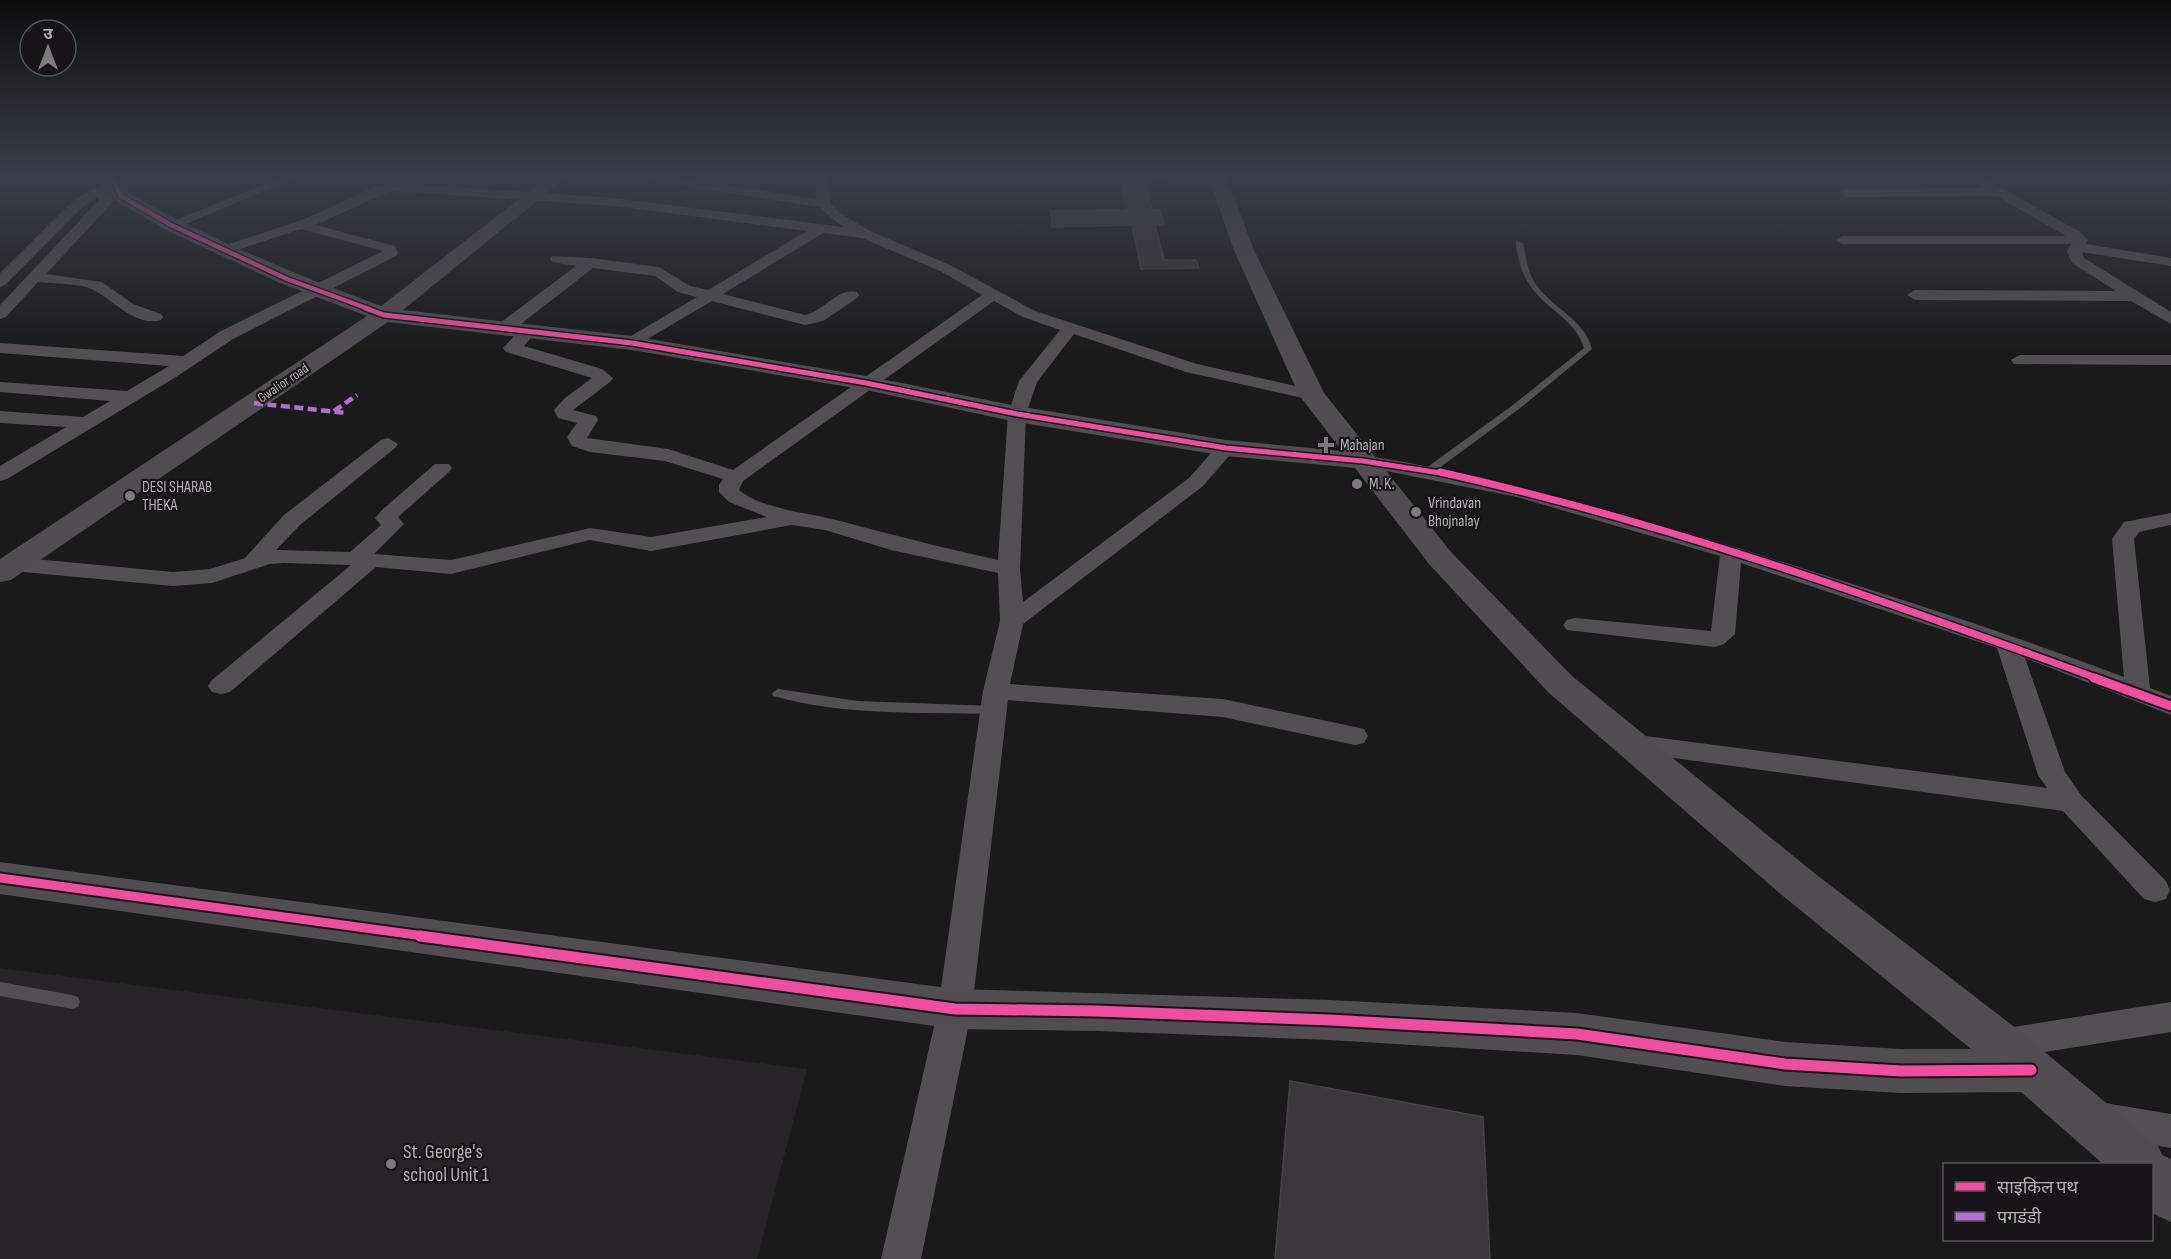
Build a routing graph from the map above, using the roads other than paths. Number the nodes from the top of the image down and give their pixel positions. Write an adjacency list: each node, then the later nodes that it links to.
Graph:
1 (45, 237): 19 (street)
2 (72, 237): 18 (street)
3 (194, 237): 14 (street)
4 (265, 237): 14 (street)
5 (342, 237): 20 (street)
6 (482, 237): 27 (street, Gwalior road)
7 (806, 237): 25 (street)
8 (871, 237): 21 (street)
9 (1240, 237): 40 (street)
10 (2069, 237): 13 (street)
11 (1842, 240): 13 (street)
12 (1519, 243): 49 (lane)
13 (2079, 243): 17 (street); 24 (street)
14 (222, 251): 20 (street)
15 (557, 259): 16 (street)
16 (591, 262): 25 (street); 31 (street)
17 (2171, 262)
18 (34, 277): 26 (street); 28 (street)
19 (0, 282)
20 (321, 290): 27 (street); 37 (street)
21 (994, 294): 30 (street); 38 (street)
22 (851, 295): 25 (street)
23 (1915, 296): 24 (street)
24 (2132, 296): 29 (street)
25 (708, 297): 33 (street)
26 (0, 314)
27 (384, 315): 31 (street); 57 (street, Gwalior road)
28 (155, 317)
29 (2171, 319)
30 (1069, 329): 40 (street); 42 (street)
31 (502, 330): 32 (street)
32 (528, 332): 33 (street); 51 (street)
33 (632, 343): 38 (street)
34 (0, 348): 37 (street)
35 (2020, 360): 36 (street)
36 (2171, 360)
37 (187, 362): 41 (street)
38 (866, 383): 42 (street); 51 (street)
39 (0, 387): 41 (street)
40 (1312, 395): 47 (street)
41 (130, 397): 44 (street)
42 (1017, 414): 46 (street); 58 (street)
43 (0, 417): 44 (street)
44 (87, 423): 50 (street)
45 (388, 444): 56 (street)
46 (1226, 447): 47 (street); 59 (street)
47 (1363, 461): 49 (street); 68 (street)
48 (442, 468): 55 (street)
49 (1430, 470): 54 (street)
50 (0, 475)
51 (736, 477): 52 (street)
52 (792, 519): 55 (street); 58 (street)
53 (2171, 519): 63 (street)
54 (1731, 553): 60 (street); 61 (street)
55 (364, 559): 56 (street); 62 (street)
56 (253, 562): 57 (street)
57 (7, 569)
58 (1009, 569): 59 (street)
59 (1012, 621): 65 (street)
60 (1575, 625)
61 (2008, 645): 63 (street); 69 (street)
62 (221, 686)
63 (2138, 692): 66 (street)
64 (778, 693): 65 (lane)
65 (995, 700): 67 (street); 74 (street)
66 (2171, 706)
67 (1355, 736)
68 (1630, 743): 69 (street); 76 (street)
69 (2071, 802): 71 (street)
70 (0, 878): 74 (street)
71 (2155, 890)
72 (0, 989): 73 (lane)
73 (72, 1002)
74 (955, 1009): 76 (street); 82 (street)
75 (2171, 1017): 76 (street)
76 (2016, 1057): 77 (street)
77 (2088, 1117): 78 (street); 79 (street)
78 (2171, 1131)
79 (2139, 1163)
80 (2153, 1178): 81 (street)
81 (2171, 1196)
82 (901, 1259)

